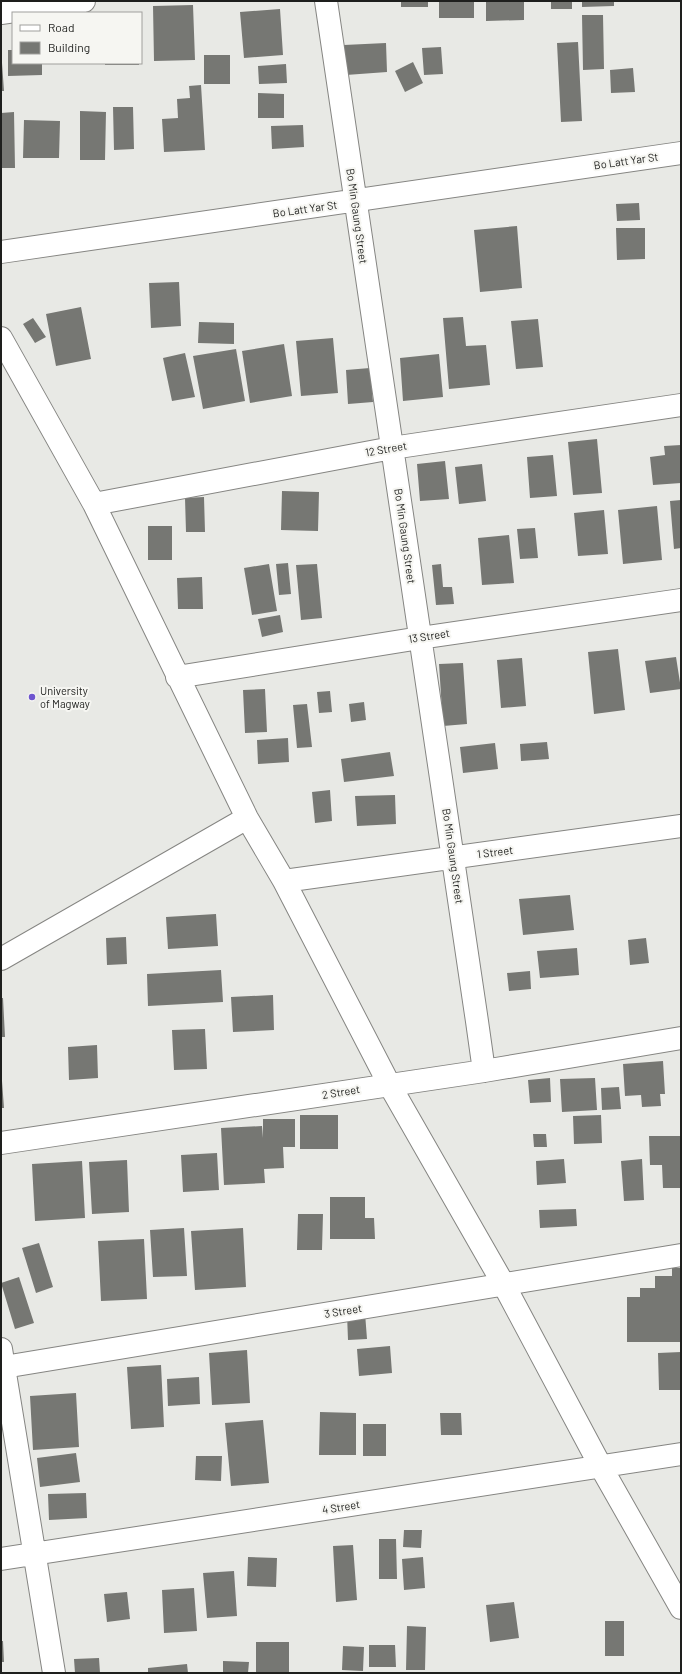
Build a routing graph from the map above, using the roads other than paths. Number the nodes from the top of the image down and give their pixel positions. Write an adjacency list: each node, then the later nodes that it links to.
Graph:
1 (84, 1): 3 (street)
2 (326, 1): 5 (street, Bo Min Gaung Street)
3 (1, 13)
4 (681, 153): 5 (street, Bo Latt Yar St)
5 (354, 202): 6 (street, Bo Latt Yar St); 9 (street, Bo Min Gaung Street)
6 (1, 252)
7 (1, 338): 10 (street)
8 (681, 405): 9 (street, 12 Street)
9 (392, 448): 10 (street, 12 Street); 12 (street, Bo Min Gaung Street)
10 (94, 504): 13 (street)
11 (681, 600): 12 (street, 13 Street)
12 (420, 638): 13 (street, 13 Street); 16 (street, Bo Min Gaung Street)
13 (177, 677): 14 (street)
14 (247, 818): 17 (street); 18 (street)
15 (681, 826): 16 (street, 1 Street)
16 (454, 857): 17 (street, 1 Street); 20 (street, Bo Min Gaung Street)
17 (284, 881): 21 (street)
18 (1, 959)
19 (681, 1038): 20 (street, 2 Street)
20 (484, 1071): 21 (street, 2 Street)
21 (390, 1084): 22 (street, 2 Street); 24 (street)
22 (1, 1143)
23 (681, 1255): 24 (street, 3 Street)
24 (504, 1285): 25 (street, 3 Street); 27 (street)
25 (3, 1358): 28 (street)
26 (681, 1454): 27 (street, 4 Street)
27 (601, 1467): 28 (street, 4 Street); 30 (street)
28 (34, 1553): 29 (street, 4 Street); 31 (street)
29 (1, 1559)
30 (681, 1608)
31 (54, 1673)

